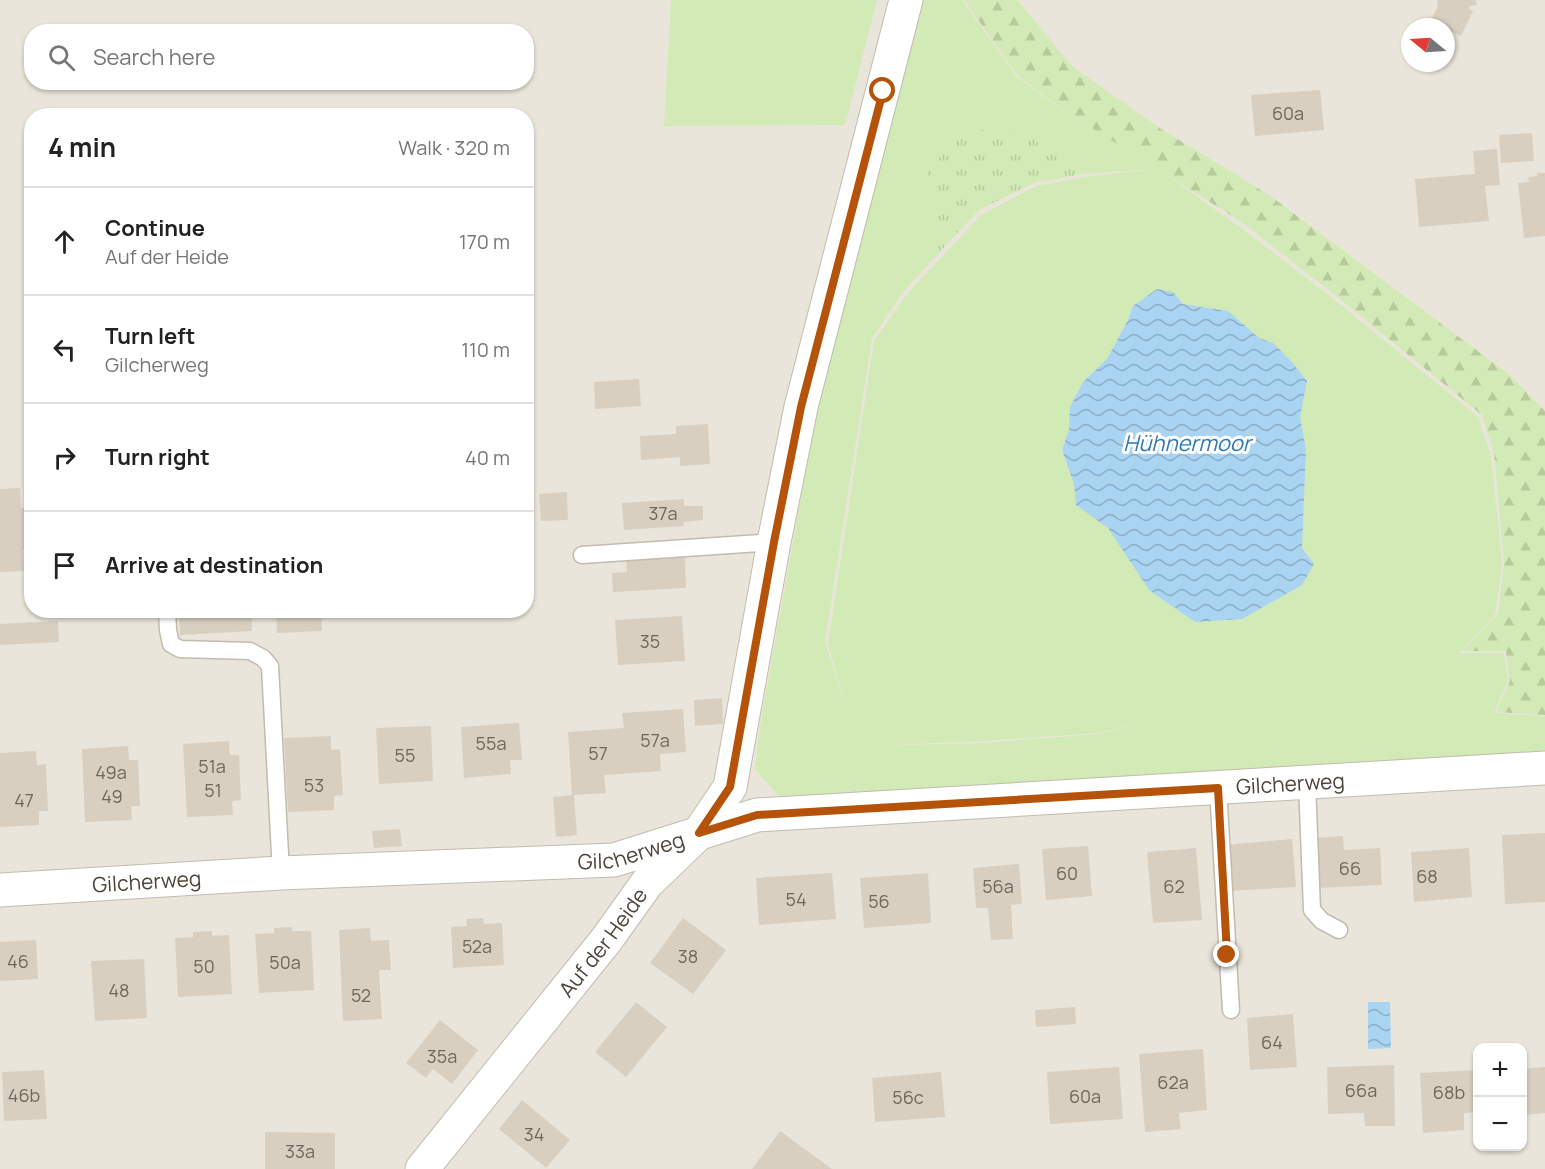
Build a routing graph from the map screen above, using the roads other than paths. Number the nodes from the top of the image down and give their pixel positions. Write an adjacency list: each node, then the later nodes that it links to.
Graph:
1 (906, 0): 2 (street, Auf der Heide)
2 (774, 542): 3 (lane); 8 (street, Auf der Heide)
3 (582, 555)
4 (167, 618): 9 (lane)
5 (1545, 768): 6 (street, Gilcherweg)
6 (1307, 782): 7 (street, Gilcherweg); 11 (lane)
7 (1218, 788): 8 (street, Gilcherweg); 12 (lane)
8 (699, 833): 9 (street, Gilcherweg); 13 (street, Auf der Heide)
9 (281, 873): 10 (street, Gilcherweg)
10 (0, 890)
11 (1339, 930)
12 (1231, 1010)
13 (422, 1169)

